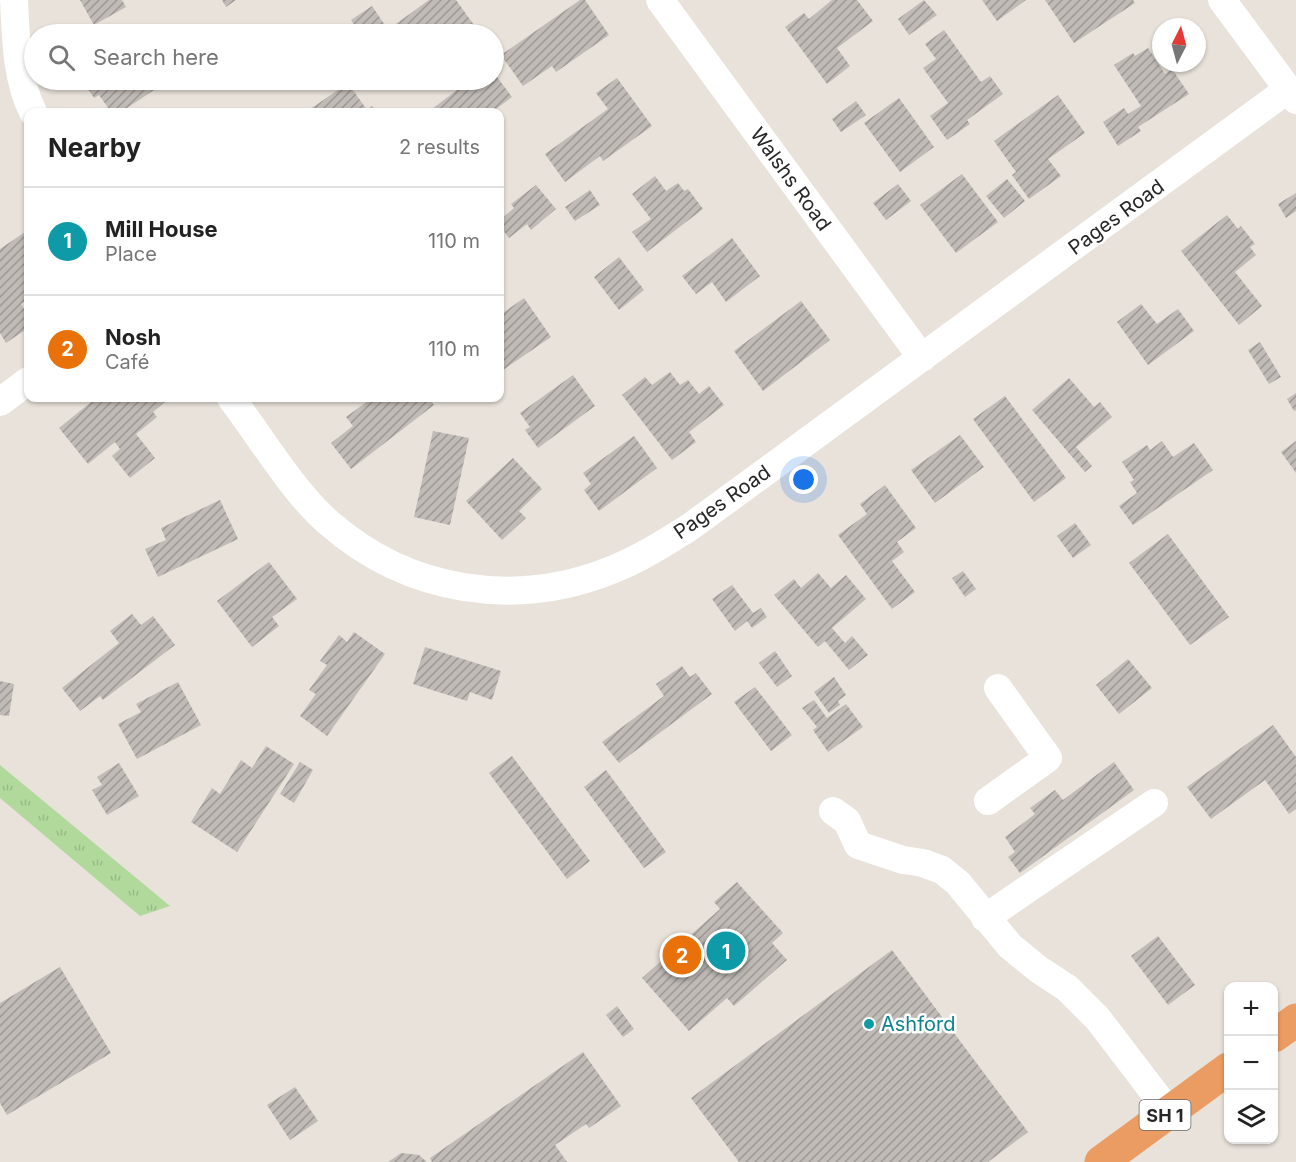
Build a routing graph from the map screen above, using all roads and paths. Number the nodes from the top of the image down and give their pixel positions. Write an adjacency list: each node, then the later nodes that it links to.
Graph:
1 (14, 0): 4 (street)
2 (660, 0): 8 (street, Walshs Road)
3 (1222, 0): 6 (street)
4 (24, 89)
5 (24, 90): 7 (street)
6 (1292, 95): 8 (street, Pages Road)
7 (31, 108)
8 (922, 358): 11 (street, Pages Road)
9 (24, 384): 10 (street)
10 (0, 402)
11 (234, 402)
12 (998, 688): 13 (street)
13 (988, 801)
14 (1154, 802): 16 (street)
15 (833, 811): 16 (street)
16 (985, 918): 20 (street)
17 (1296, 1020): 18 (highway)
18 (1278, 1033)
19 (1224, 1072): 20 (highway, SH 1)
20 (1169, 1112): 21 (highway, SH 1)
21 (1101, 1162)

